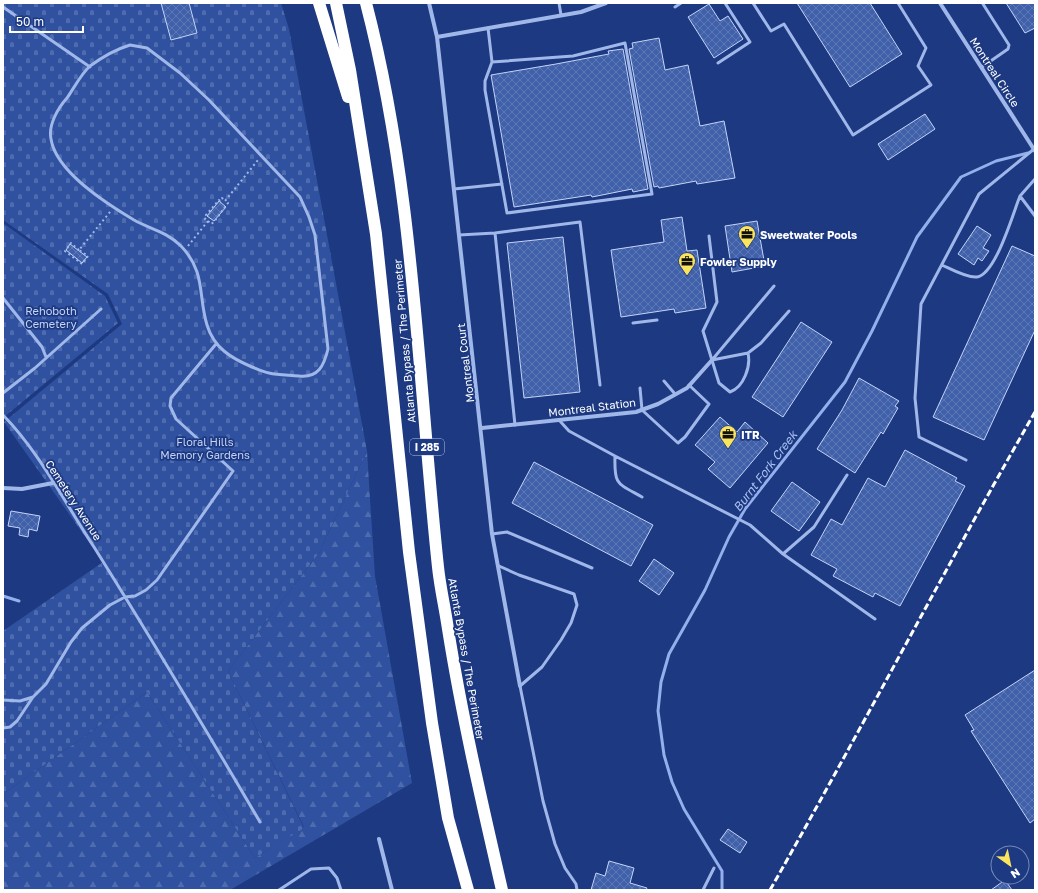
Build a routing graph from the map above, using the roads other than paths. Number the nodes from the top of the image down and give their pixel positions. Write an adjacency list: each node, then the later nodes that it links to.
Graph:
1 (318, 3): 22 (highway)
2 (336, 3): 22 (highway, Atlanta Bypass / The Perimeter / I 285)
3 (366, 3): 77 (highway, Atlanta Bypass / The Perimeter / I 285)
4 (429, 3): 17 (street)
5 (558, 3): 15 (lane)
6 (606, 3): 15 (street)
7 (681, 3): 13 (lane)
8 (725, 3): 19 (lane)
9 (753, 3): 10 (lane)
10 (898, 3)
11 (940, 3): 21 (street, Montreal Circle)
12 (983, 4): 21 (lane)
13 (675, 7)
14 (3, 8): 20 (lane)
15 (561, 15): 16 (street)
16 (488, 28): 17 (street); 18 (lane)
17 (436, 37): 26 (street, Montreal Court)
18 (492, 62): 25 (lane); 25 (lane)
19 (718, 62)
20 (90, 67): 39 (lane); 39 (lane)
21 (982, 67): 23 (street, Montreal Circle)
22 (359, 131): 76 (highway, Atlanta Bypass / The Perimeter / I 285)
23 (1034, 150): 32 (lane)
24 (1035, 179): 27 (lane)
25 (502, 184): 26 (lane)
26 (454, 189): 30 (street, Montreal Court)
27 (1020, 196): 28 (lane); 32 (lane)
28 (1035, 216)
29 (495, 233): 30 (lane); 44 (lane); 52 (lane)
30 (459, 235): 53 (street, Montreal Court)
31 (709, 236): 42 (lane)
32 (942, 265): 55 (lane)
33 (774, 286): 42 (lane)
34 (3, 298): 41 (lane)
35 (101, 309): 41 (lane)
36 (789, 311): 40 (lane)
37 (657, 320): 38 (lane)
38 (633, 323)
39 (216, 344): 64 (lane)
40 (748, 352): 42 (lane); 42 (lane)
41 (46, 357): 47 (lane)
42 (712, 360): 45 (street, Montreal Station)
43 (664, 381): 48 (lane)
44 (600, 385)
45 (689, 385): 48 (street, Montreal Station); 49 (lane)
46 (640, 388): 49 (lane)
47 (3, 393)
48 (675, 394): 49 (street, Montreal Station)
49 (642, 410): 51 (street, Montreal Station)
50 (3, 415): 57 (lane, Cemetery Avenue)
51 (559, 420): 52 (street, Montreal Station); 54 (lane)
52 (514, 425): 53 (street, Montreal Station)
53 (482, 428): 60 (street, Montreal Court)
54 (615, 456): 59 (lane); 61 (lane)
55 (966, 460)
56 (847, 475): 61 (lane)
57 (53, 483): 58 (street); 64 (lane, Cemetery Avenue)
58 (3, 488)
59 (642, 497)
60 (492, 534): 62 (street, Montreal Court); 63 (lane)
61 (783, 554): 65 (lane)
62 (499, 566): 66 (street, Montreal Court); 66 (lane)
63 (592, 568)
64 (125, 597): 67 (lane); 70 (lane, Cemetery Avenue)
65 (875, 619)
66 (520, 686): 78 (lane)
67 (33, 697): 68 (lane); 69 (lane)
68 (3, 700)
69 (3, 728)
70 (260, 822)
71 (379, 839): 75 (street)
72 (714, 868): 79 (lane)
73 (279, 890): 74 (lane)
74 (341, 890)
75 (392, 890)
76 (468, 890)
77 (502, 890)
78 (577, 890)
79 (703, 890)

